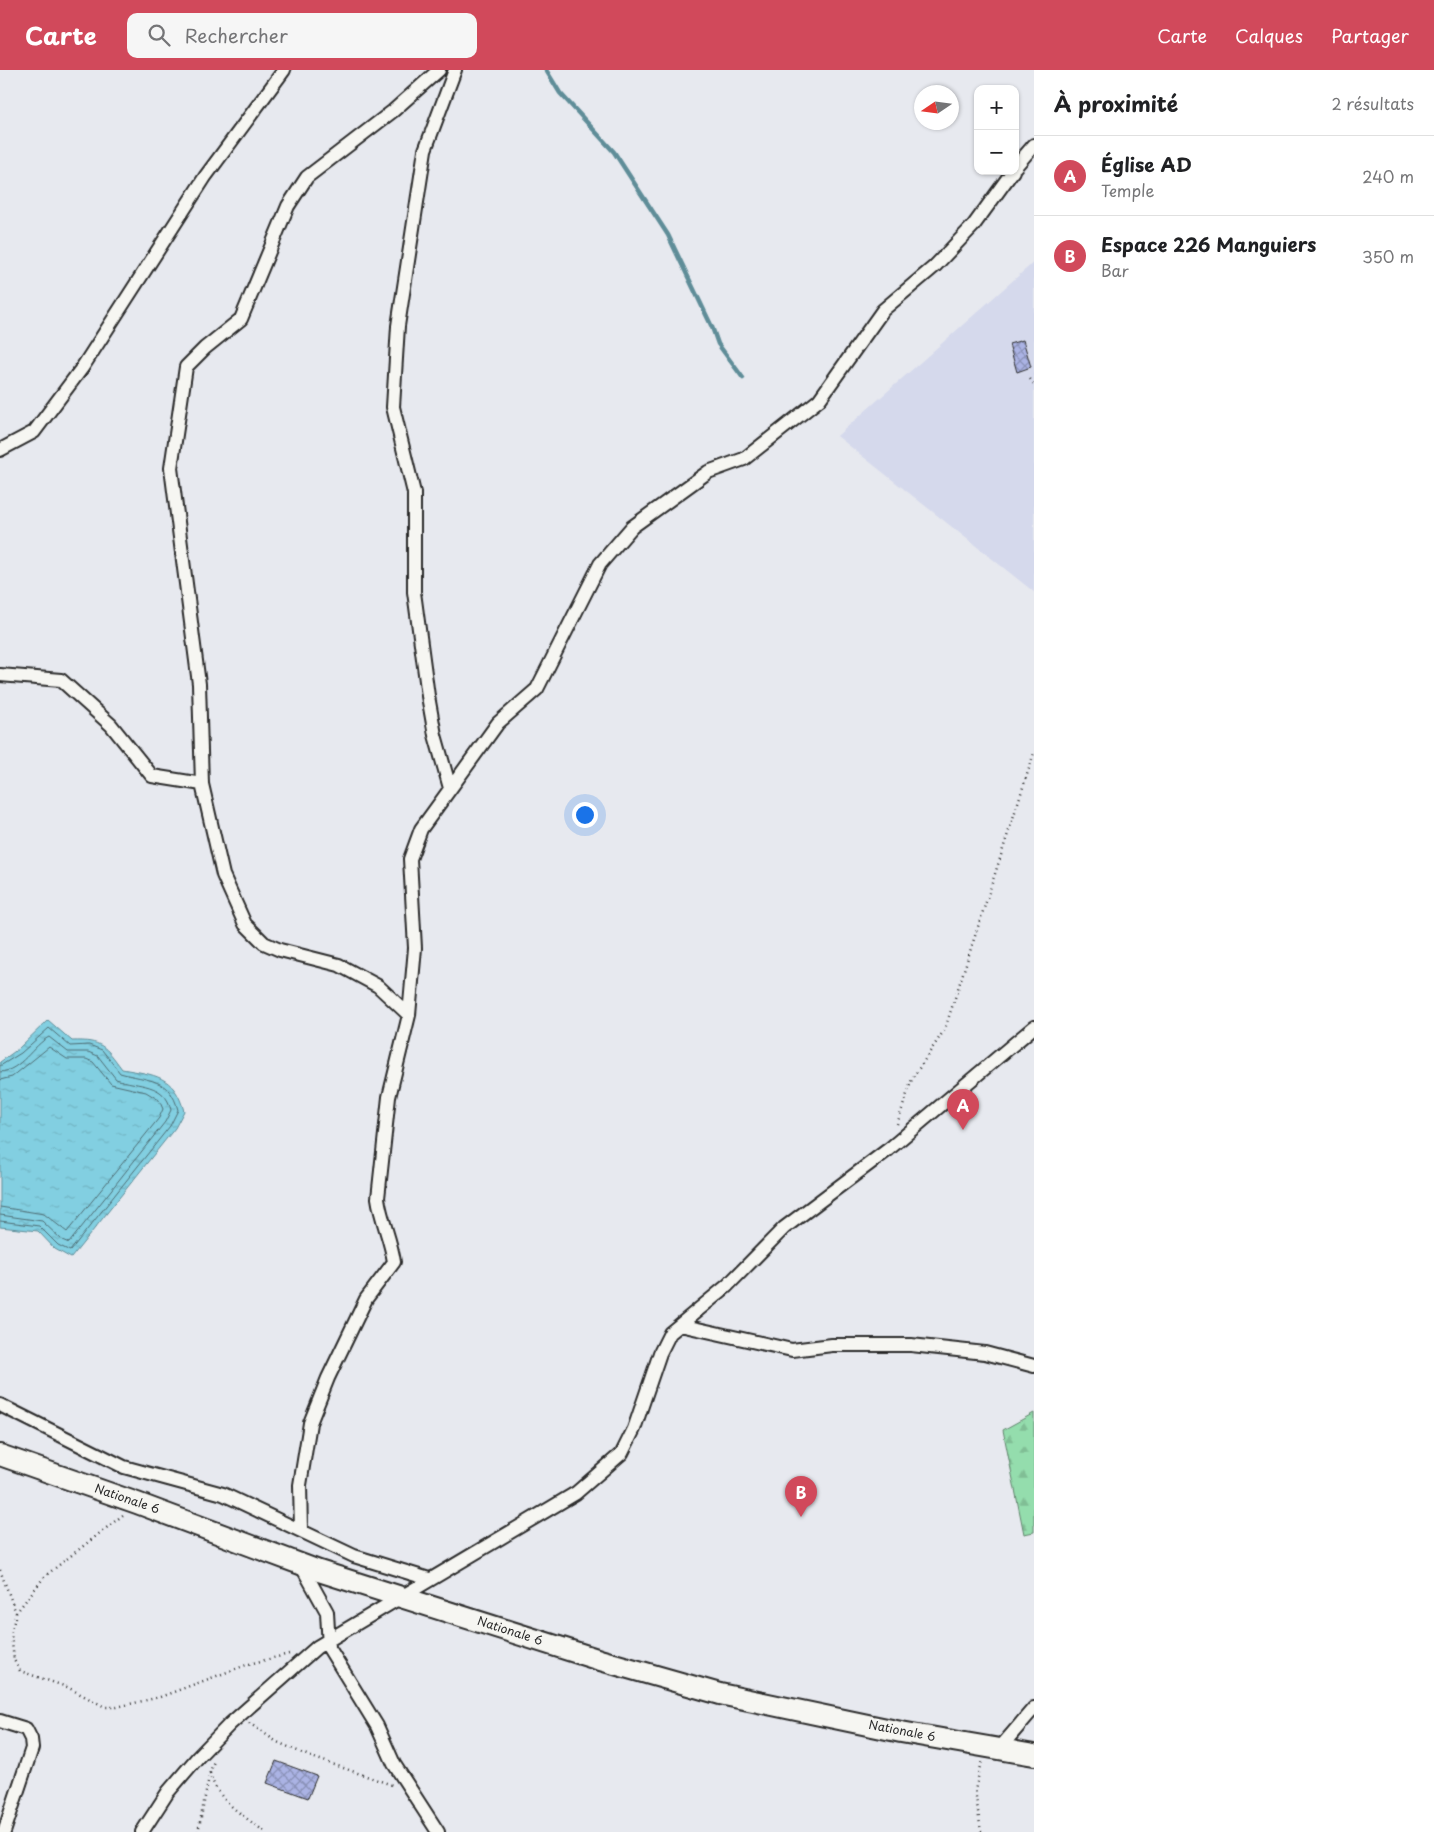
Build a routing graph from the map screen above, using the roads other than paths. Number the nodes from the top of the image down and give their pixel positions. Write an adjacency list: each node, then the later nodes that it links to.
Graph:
1 (284, 70): 7 (street)
2 (439, 70): 9 (street)
3 (455, 70): 10 (street)
4 (1034, 145): 5 (street)
5 (1019, 163)
6 (1009, 175): 10 (street)
7 (0, 450)
8 (0, 675): 9 (street)
9 (202, 784): 11 (street)
10 (450, 788): 11 (street)
11 (409, 1015): 17 (street)
12 (1034, 1028): 13 (street)
13 (680, 1325): 14 (street); 19 (street)
14 (1034, 1366)
15 (0, 1405): 17 (street)
16 (0, 1455): 18 (main road, Nationale 6)
17 (301, 1530): 19 (street)
18 (300, 1563): 20 (main road, Nationale 6); 21 (street)
19 (429, 1579): 20 (street)
20 (400, 1596): 21 (street); 24 (main road, Nationale 6)
21 (327, 1641): 27 (street); 28 (street)
22 (1034, 1708): 24 (street)
23 (0, 1721): 26 (street)
24 (993, 1748): 25 (main road, Nationale 6)
25 (1034, 1755)
26 (4, 1832)
27 (142, 1832)
28 (438, 1832)

